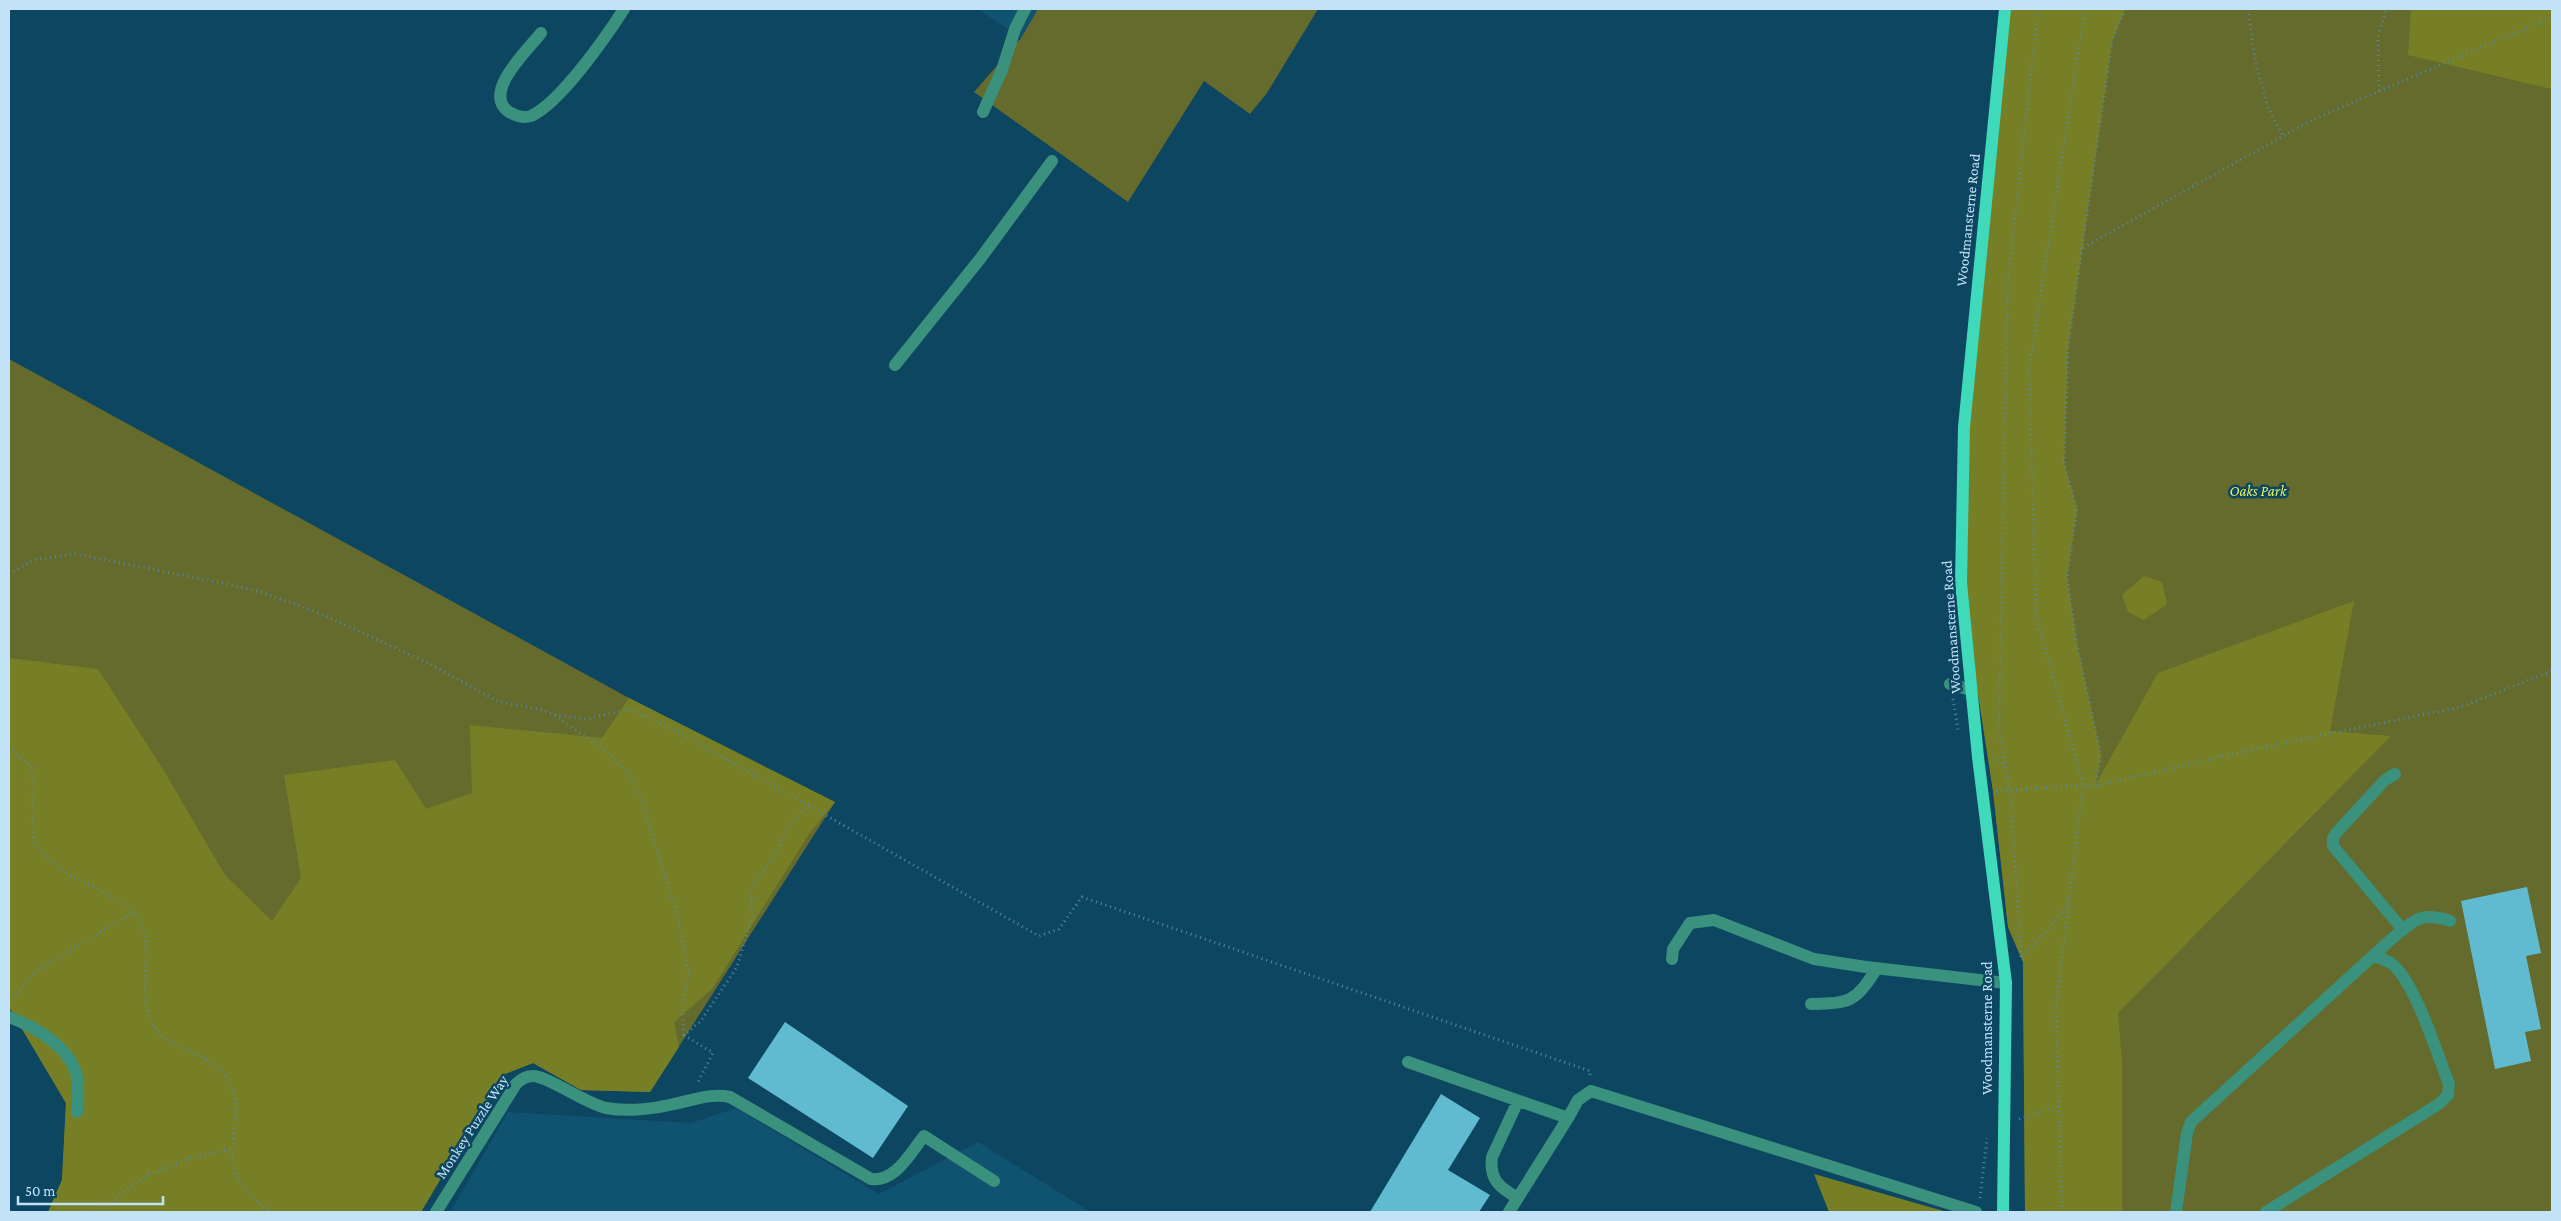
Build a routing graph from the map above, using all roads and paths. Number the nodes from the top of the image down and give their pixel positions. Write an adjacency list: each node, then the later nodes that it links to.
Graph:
1 (624, 9): 10 (street)
2 (1025, 9): 12 (street)
3 (2005, 9): 20 (main road, Woodmansterne Road)
4 (2038, 9): 25 (path)
5 (2085, 9): 25 (path)
6 (2125, 9): 15 (path)
7 (2248, 9): 13 (path)
8 (2386, 9): 11 (path)
9 (2552, 17): 11 (path)
10 (542, 33)
11 (2379, 91): 13 (path)
12 (983, 112)
13 (2283, 136): 15 (path)
14 (1052, 161): 16 (street)
15 (2082, 248): 26 (path)
16 (895, 365)
17 (9, 574): 21 (path)
18 (2552, 671): 26 (path)
19 (1950, 684): 20 (street); 22 (path)
20 (1971, 690): 36 (main road, Woodmansterne Road)
21 (554, 715): 27 (path); 40 (path)
22 (1958, 732)
23 (9, 747): 29 (path)
24 (2395, 774): 31 (street)
25 (2083, 785): 26 (path); 28 (path)
26 (2095, 786)
27 (809, 805): 40 (path); 42 (path)
28 (2068, 903): 33 (path); 45 (path)
29 (134, 911): 37 (path); 50 (path)
30 (2450, 921): 31 (street)
31 (2403, 930): 32 (street)
32 (2373, 956): 60 (street); 61 (street)
33 (2020, 957)
34 (1672, 959): 35 (street)
35 (1877, 968): 36 (street); 38 (street)
36 (2006, 983): 58 (main road, Woodmansterne Road)
37 (9, 1002)
38 (1811, 1004)
39 (9, 1017): 46 (street)
40 (684, 1035): 43 (path)
41 (1408, 1062): 44 (street)
42 (1591, 1091): 47 (street); 57 (street)
43 (687, 1101): 51 (street); 55 (street, Monkey Puzzle Way)
44 (1518, 1101): 47 (street); 52 (street)
45 (2059, 1106): 48 (path); 59 (path)
46 (76, 1112)
47 (1568, 1118): 52 (street)
48 (2014, 1120)
49 (1988, 1130): 57 (path)
50 (231, 1149): 53 (path); 54 (path)
51 (994, 1181)
52 (1518, 1198): 56 (street)
53 (95, 1212)
54 (272, 1212)
55 (436, 1212)
56 (1509, 1212)
57 (1975, 1212)
58 (2003, 1212)
59 (2062, 1212)
60 (2176, 1212)
61 (2266, 1212)

